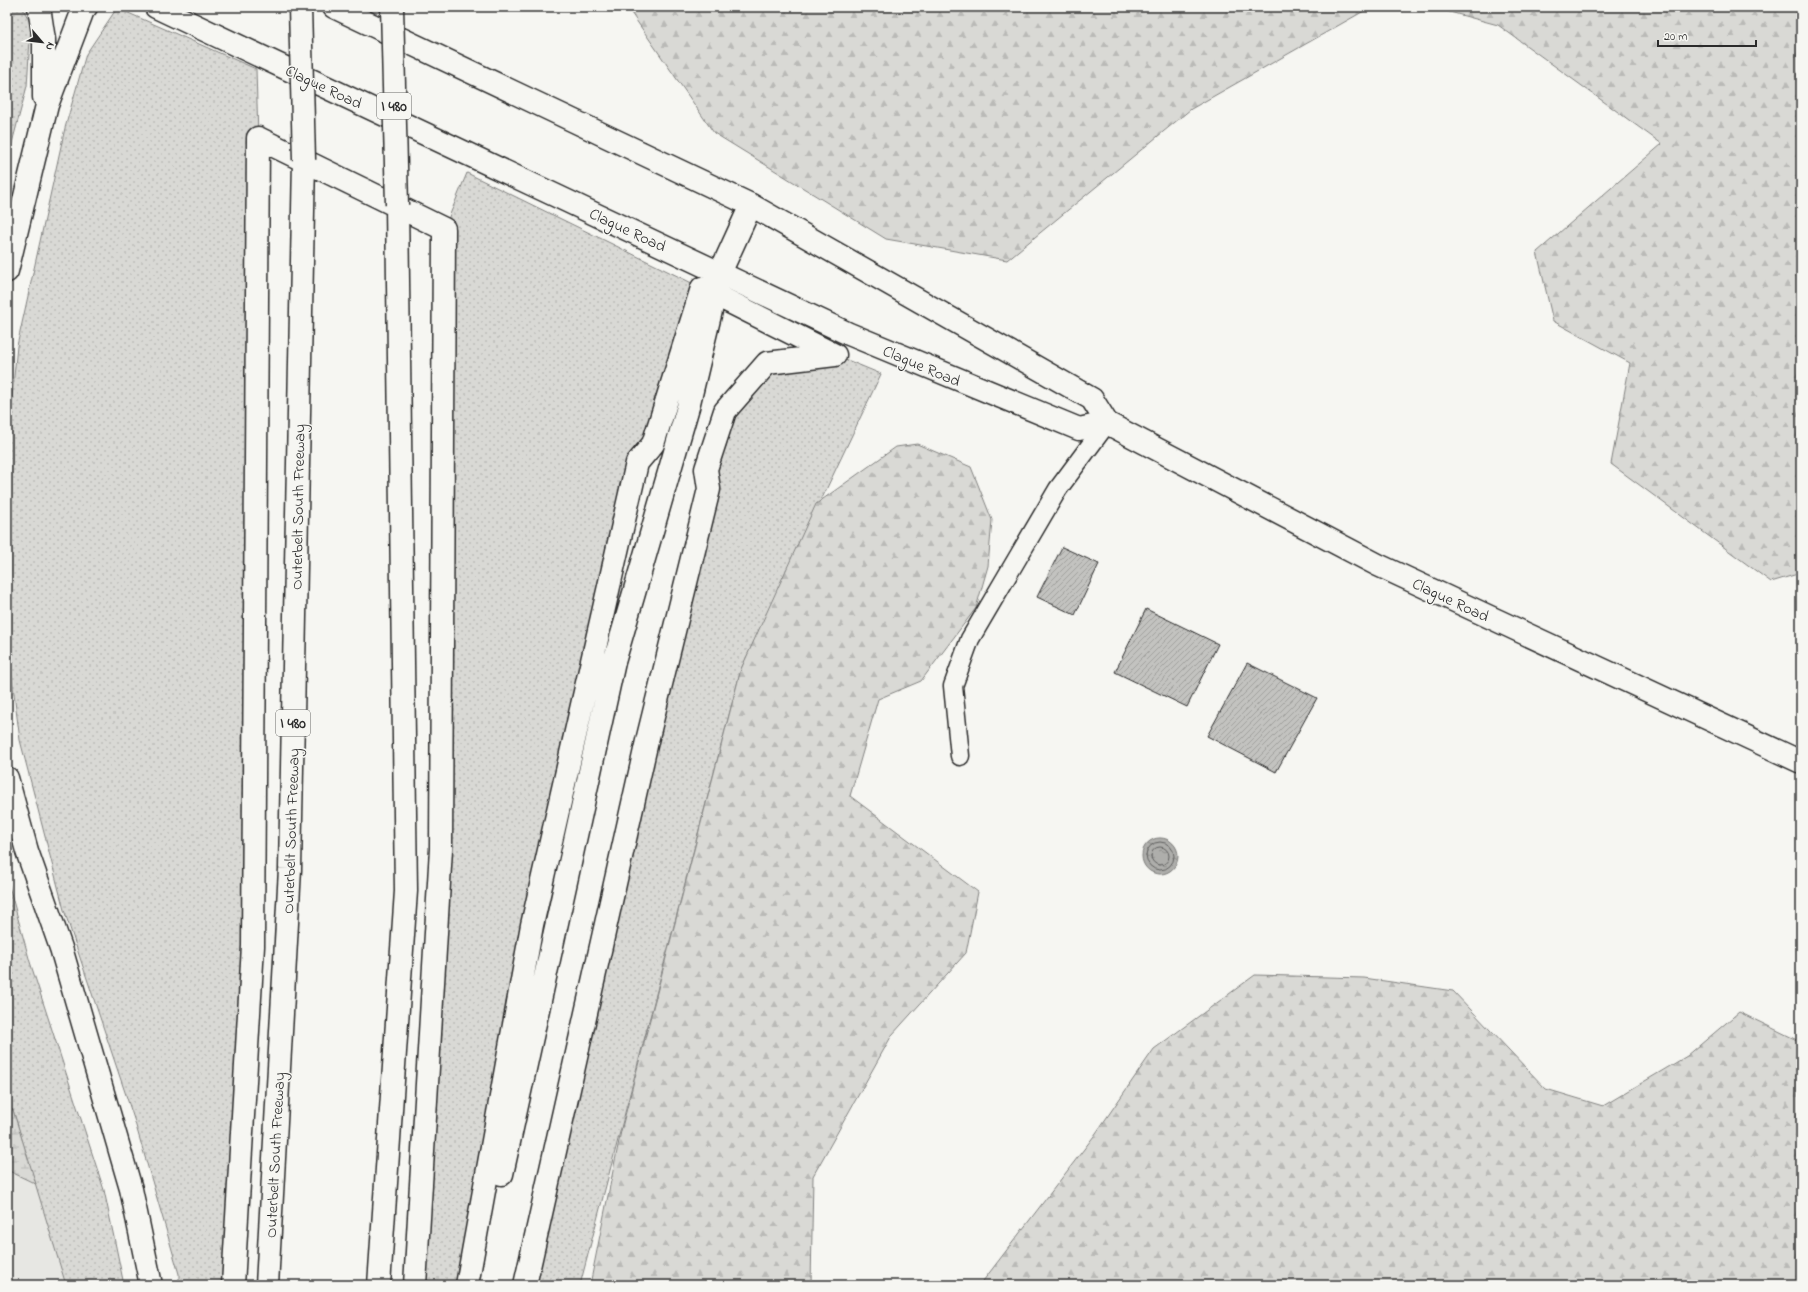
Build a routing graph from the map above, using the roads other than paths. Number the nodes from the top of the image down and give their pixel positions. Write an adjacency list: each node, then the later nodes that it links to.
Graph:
1 (39, 7): 7 (main road)
2 (86, 7): 7 (main road)
3 (156, 7): 10 (main road, Clague Road)
4 (300, 7): 18 (main road, Outerbelt South Freeway / I 480, bridge)
5 (334, 7): 8 (main road)
6 (392, 7): 19 (main road, I 480, bridge)
7 (43, 121): 9 (main road)
8 (751, 205): 10 (main road); 12 (main road)
9 (7, 271)
10 (720, 273): 11 (main road); 12 (main road, Clague Road)
11 (715, 295): 21 (main road); 22 (main road); 23 (main road)
12 (1107, 424): 13 (lane); 14 (main road, Clague Road)
13 (960, 756)
14 (1801, 762)
15 (7, 778): 16 (main road)
16 (151, 1285)
17 (233, 1285): 20 (main road)
18 (267, 1285)
19 (379, 1285)
20 (415, 1285)
21 (467, 1285)
22 (477, 1285)
23 (525, 1285)

